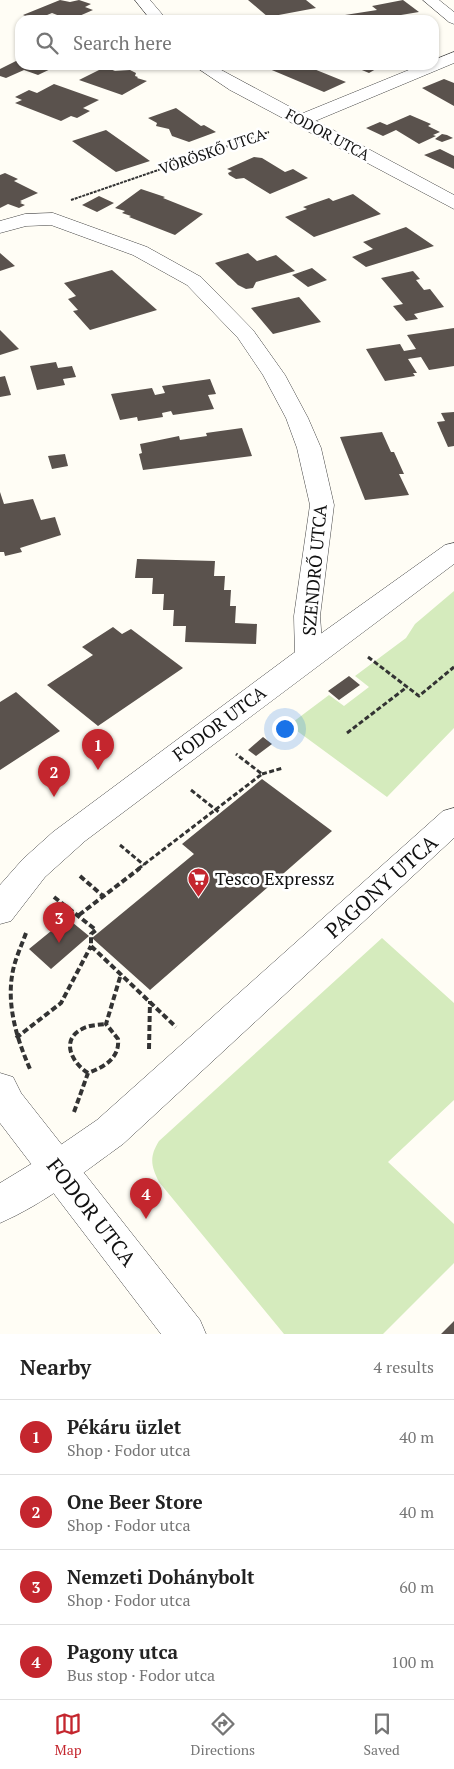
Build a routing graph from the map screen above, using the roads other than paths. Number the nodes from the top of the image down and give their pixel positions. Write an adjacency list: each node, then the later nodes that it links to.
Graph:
1 (142, 0): 3 (street)
2 (430, 0): 4 (street)
3 (155, 15)
4 (454, 19)
5 (454, 57): 6 (street)
6 (439, 63)
7 (210, 70): 9 (street, FODOR UTCA)
8 (423, 70): 9 (street)
9 (302, 120): 10 (street, FODOR UTCA)
10 (454, 203)
11 (0, 227): 13 (street, SZENDRŐ UTCA)
12 (454, 551): 13 (street, FODOR UTCA)
13 (309, 656): 15 (street, FODOR UTCA)
14 (454, 820): 17 (street, PAGONY UTCA)
15 (0, 911)
16 (0, 1090): 17 (street, FODOR UTCA)
17 (59, 1168): 18 (street, PAGONY UTCA); 19 (street, FODOR UTCA)
18 (0, 1204)
19 (186, 1334)

